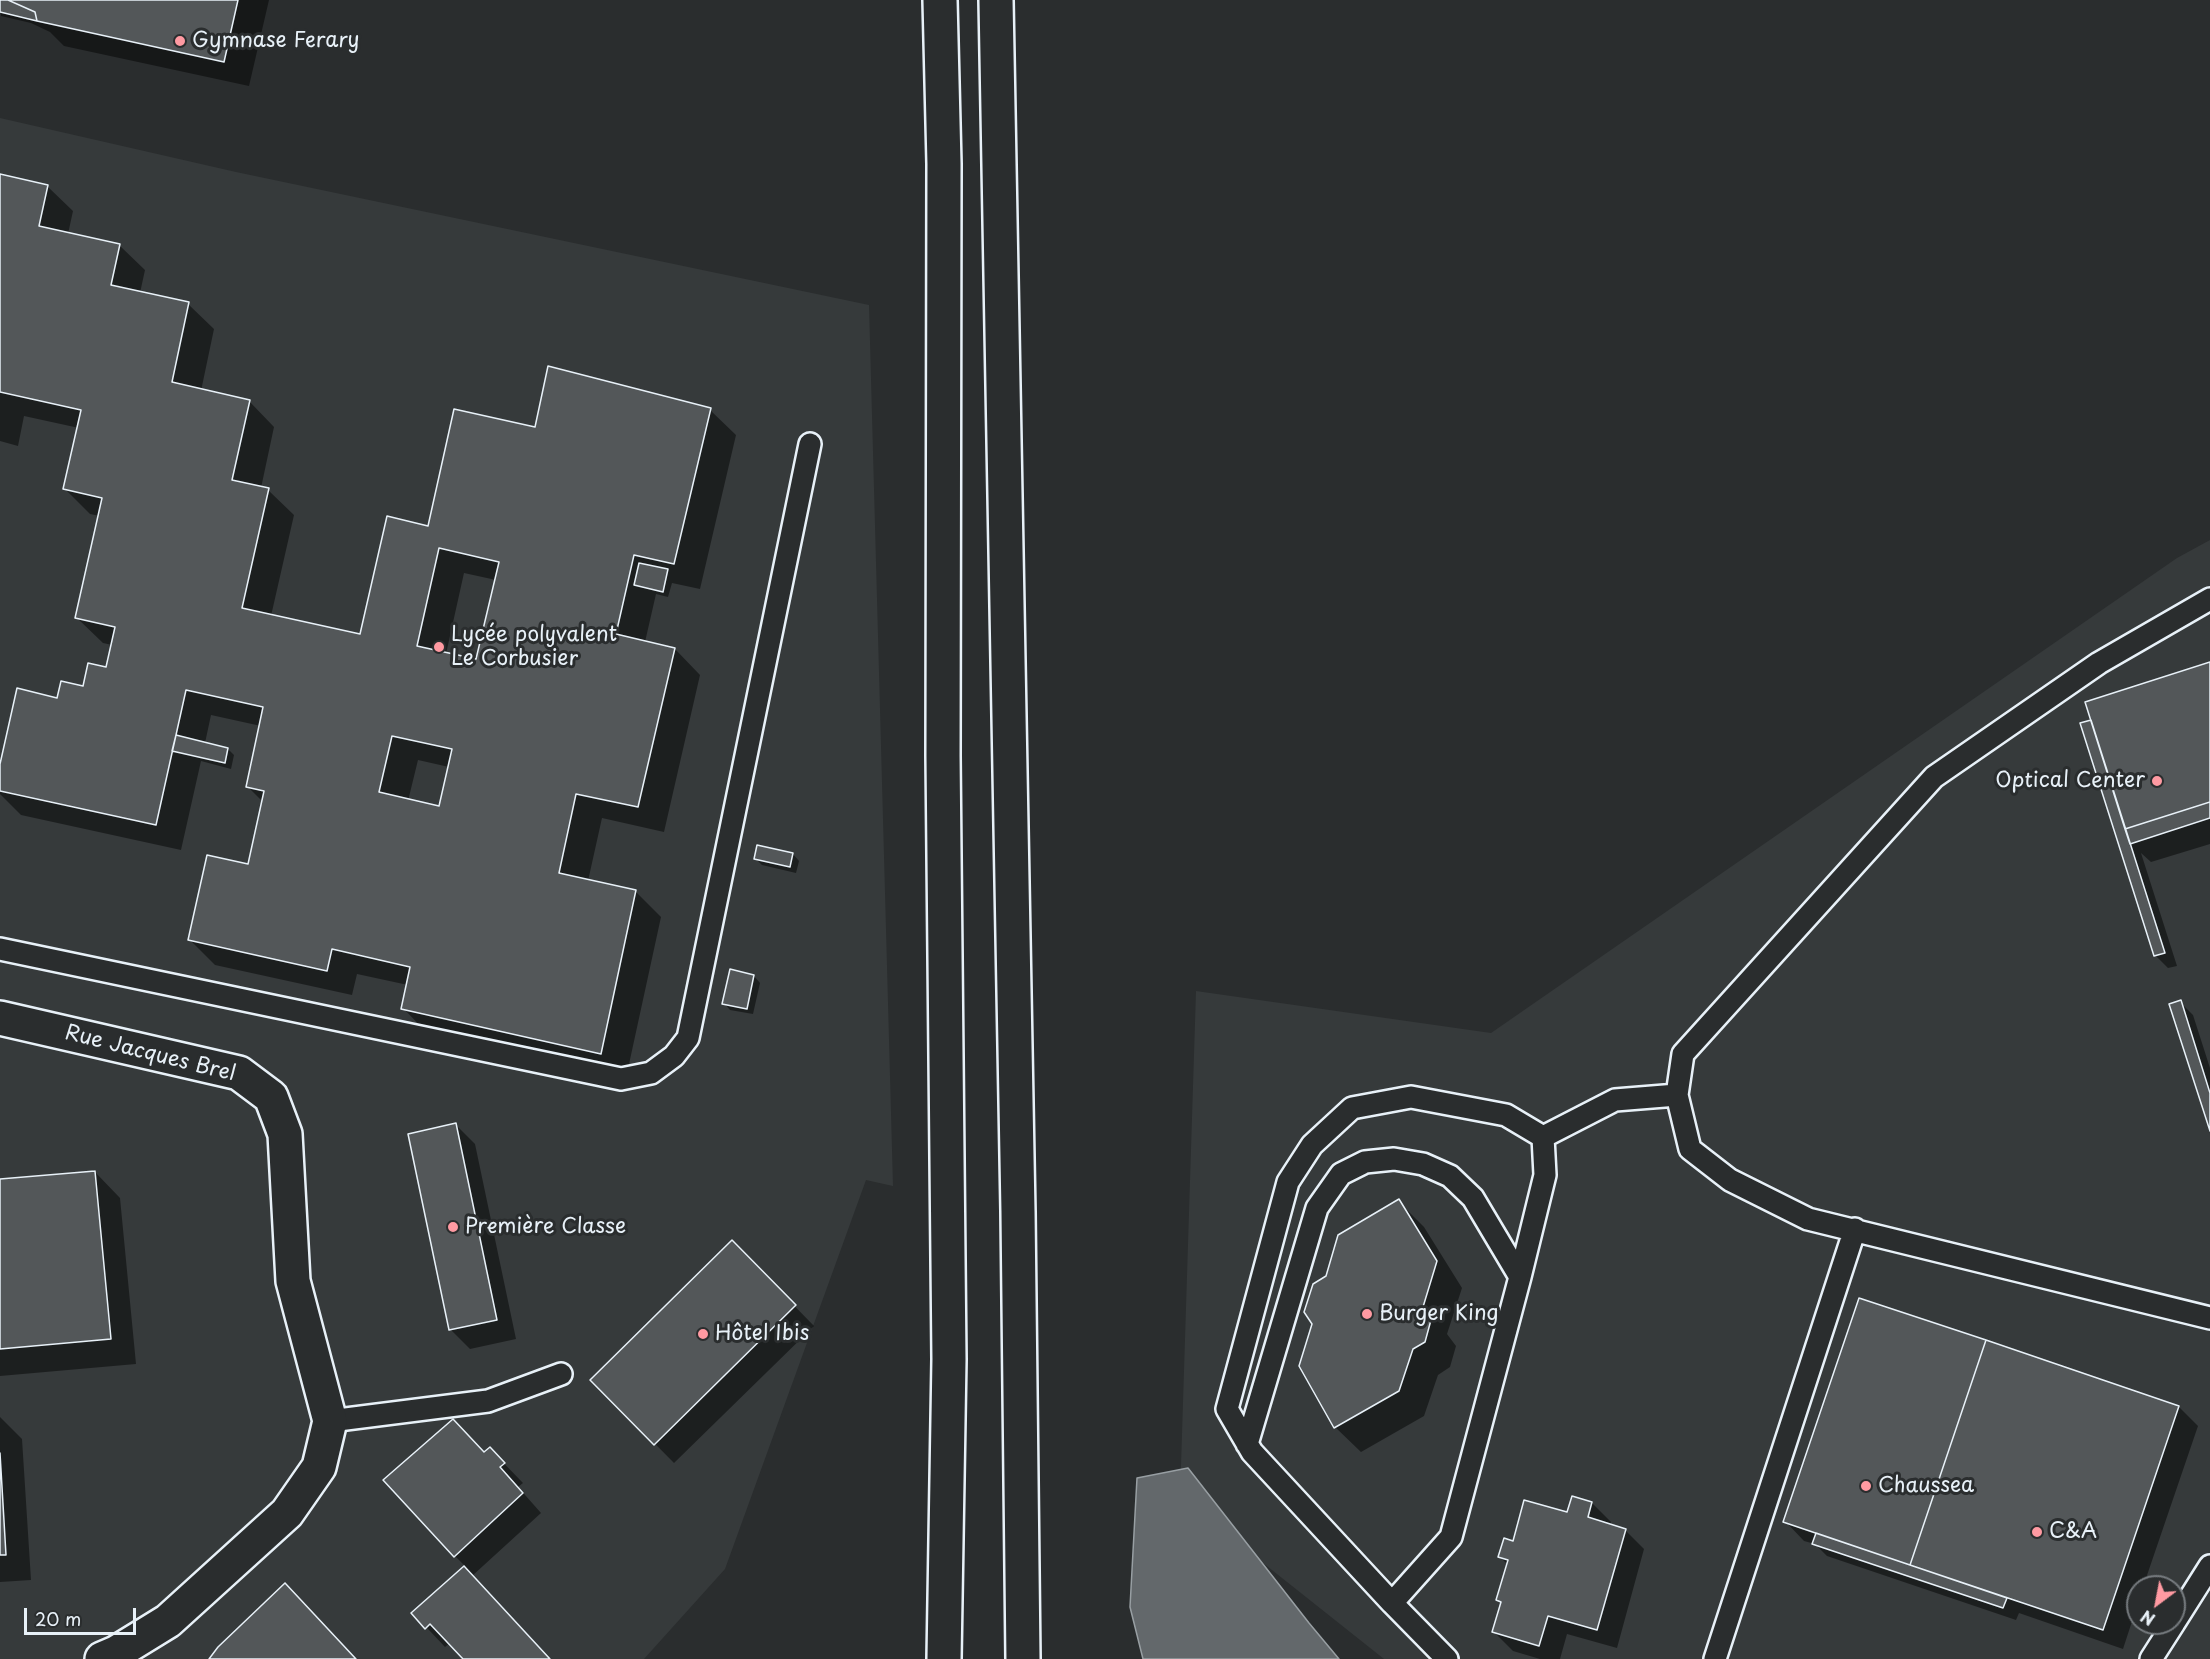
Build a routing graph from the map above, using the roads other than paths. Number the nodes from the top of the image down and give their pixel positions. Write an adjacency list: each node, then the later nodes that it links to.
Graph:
1 (940, 0): 20 (main road)
2 (996, 0): 21 (main road)
3 (810, 444): 5 (lane)
4 (2210, 599): 7 (lane)
5 (0, 949)
6 (0, 1018): 13 (main road, Rue Jacques Brel)
7 (1677, 1095): 8 (lane); 9 (lane)
8 (1544, 1137): 10 (lane); 14 (lane)
9 (1855, 1229): 11 (lane); 23 (lane)
10 (1520, 1277): 14 (lane); 16 (lane)
11 (2210, 1318)
12 (561, 1374): 13 (lane)
13 (330, 1420): 19 (main road, Rue Jacques Brel)
14 (1247, 1444): 16 (lane)
15 (2210, 1566): 17 (lane)
16 (1392, 1603): 22 (lane)
17 (2186, 1604)
18 (2166, 1635): 24 (lane)
19 (102, 1659)
20 (944, 1659)
21 (1023, 1659)
22 (1447, 1659)
23 (1716, 1659)
24 (2151, 1659)

